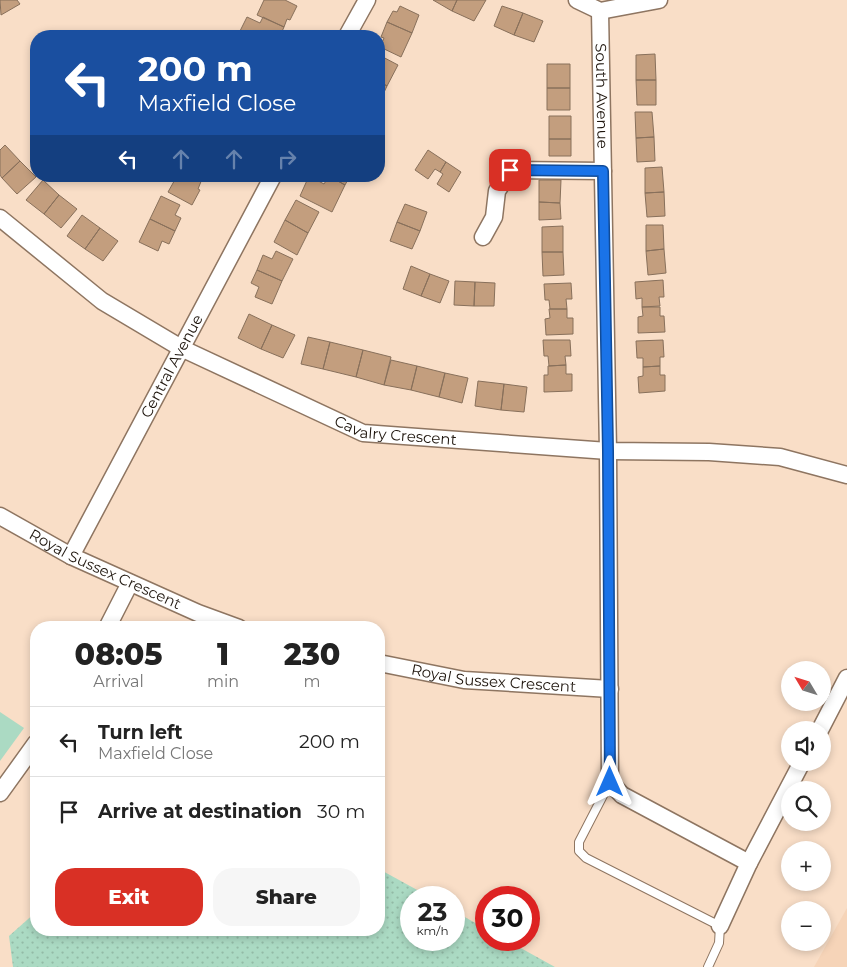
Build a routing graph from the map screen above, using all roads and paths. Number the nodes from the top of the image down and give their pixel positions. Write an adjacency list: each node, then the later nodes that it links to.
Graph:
1 (366, 0): 5 (street)
2 (577, 0): 4 (street)
3 (660, 0): 4 (street)
4 (600, 11): 6 (street, South Avenue)
5 (350, 30)
6 (603, 171): 9 (street); 11 (street, South Avenue)
7 (270, 182): 10 (street, Central Avenue)
8 (0, 218): 10 (street, Cavalry Crescent)
9 (483, 237)
10 (181, 348): 11 (street, Cavalry Crescent); 14 (street, Central Avenue)
11 (608, 451): 12 (street, Cavalry Crescent); 20 (street, South Avenue)
12 (847, 475)
13 (0, 516): 14 (street, Royal Sussex Crescent)
14 (71, 556): 15 (street, Royal Sussex Crescent)
15 (130, 582): 16 (street); 17 (street, Royal Sussex Crescent)
16 (110, 621)
17 (220, 621)
18 (385, 664): 20 (street, Royal Sussex Crescent)
19 (847, 678): 21 (street)
20 (610, 690): 25 (street, South Avenue)
21 (843, 696): 22 (street)
22 (826, 721)
23 (30, 757): 26 (street)
24 (797, 771): 27 (street)
25 (610, 782): 27 (street); 28 (lane)
26 (0, 793)
27 (749, 863): 28 (street)
28 (720, 926): 29 (lane)
29 (708, 967)

